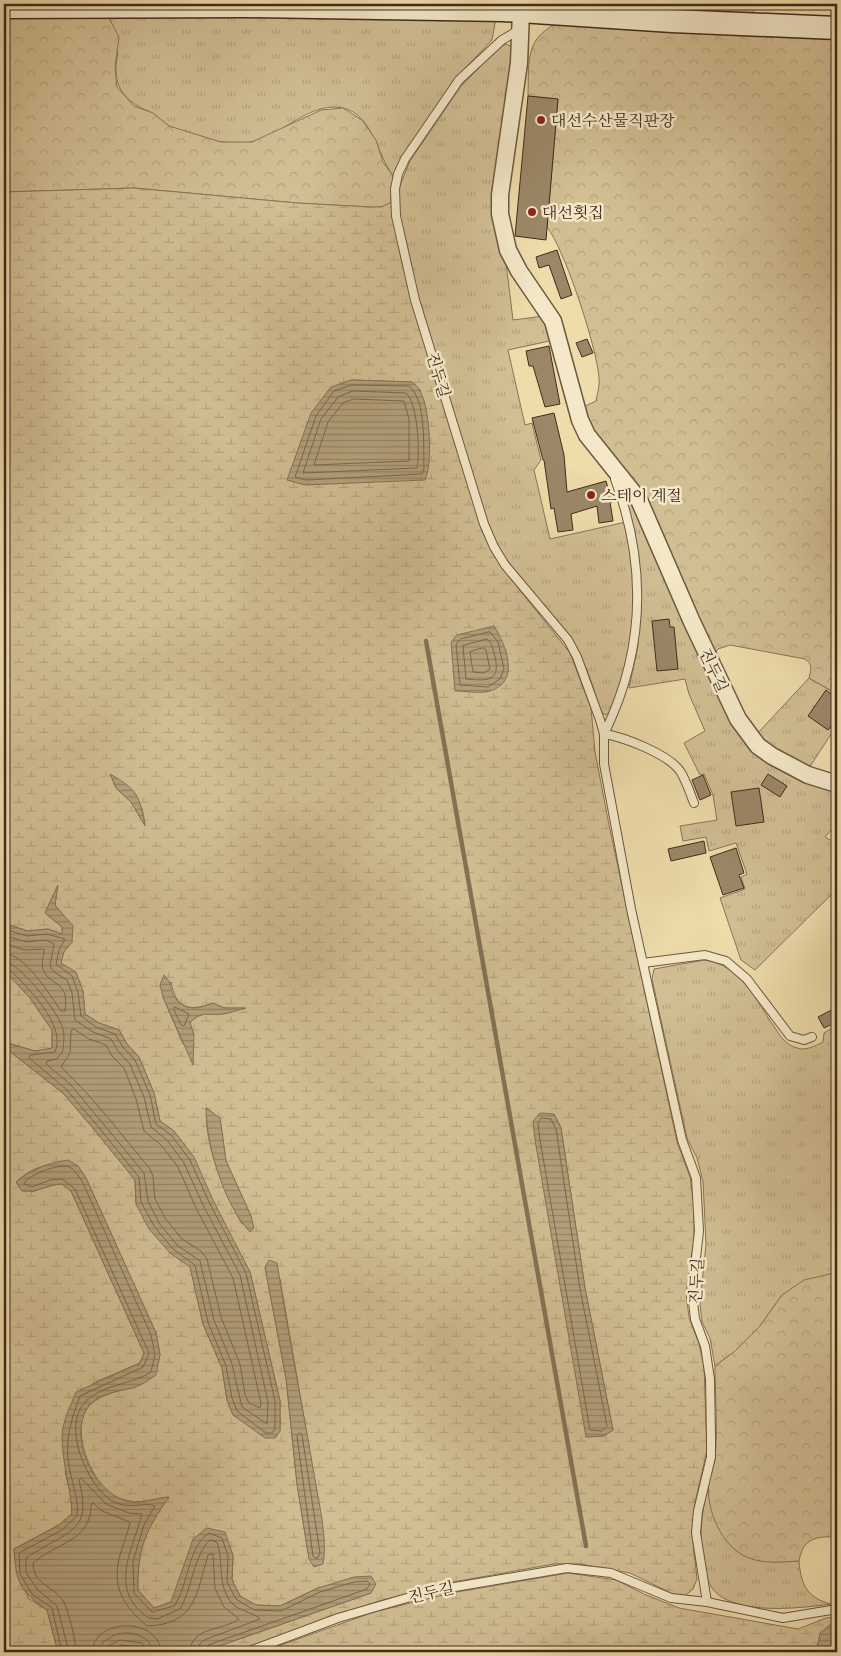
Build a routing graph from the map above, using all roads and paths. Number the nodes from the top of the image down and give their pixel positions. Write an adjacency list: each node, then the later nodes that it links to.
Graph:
1 (4, 7): 2 (main road)
2 (520, 20): 3 (main road); 4 (street, 진두길); 5 (lane, 진두길)
3 (837, 28)
4 (608, 461): 5 (lane, 진두길); 6 (street, 진두길)
5 (604, 734): 7 (lane); 8 (lane, 진두길)
6 (837, 784)
7 (694, 803)
8 (643, 963): 9 (lane); 10 (lane, 진두길)
9 (812, 1037)
10 (707, 1602): 11 (lane, 진두길); 12 (lane, 진두길)
11 (837, 1609)
12 (247, 1652)

